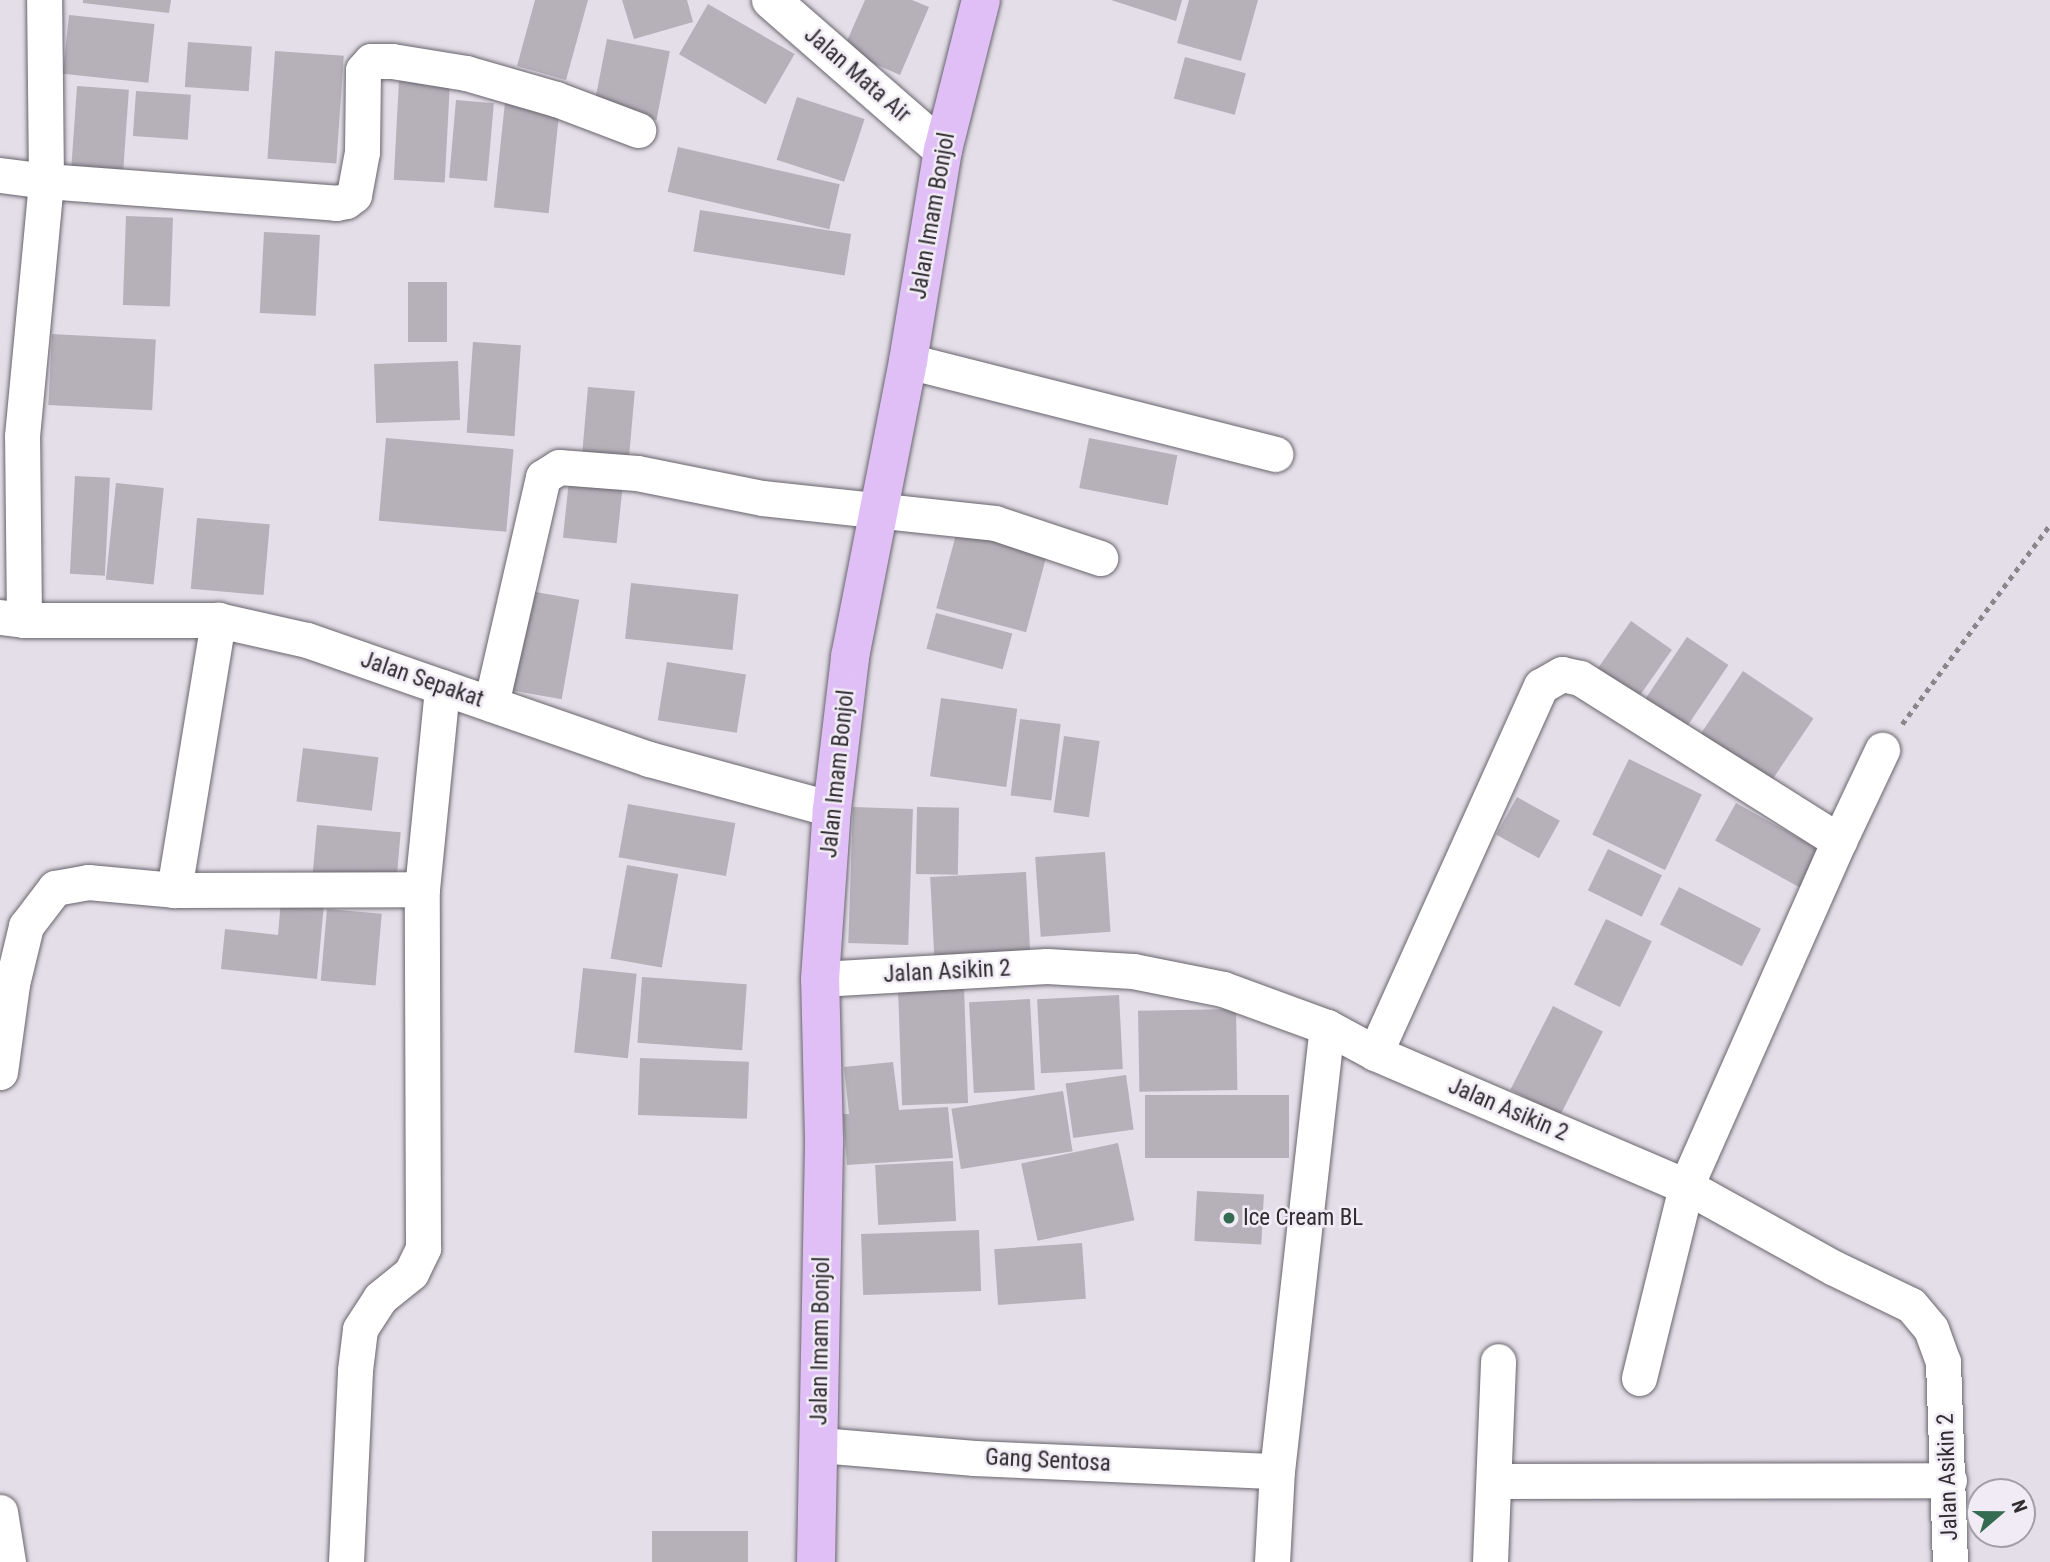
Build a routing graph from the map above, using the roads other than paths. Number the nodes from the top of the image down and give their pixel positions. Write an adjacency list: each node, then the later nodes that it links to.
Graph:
1 (44, 0): 7 (street)
2 (771, 0): 5 (street, Jalan Mata Air)
3 (981, 0): 5 (highway, Jalan Imam Bonjol)
4 (638, 130): 7 (street)
5 (943, 150): 8 (highway, Jalan Imam Bonjol)
6 (0, 175): 7 (street)
7 (46, 181): 9 (street)
8 (908, 361): 10 (street); 11 (highway, Jalan Imam Bonjol)
9 (11, 434): 13 (street)
10 (1275, 454)
11 (877, 509): 12 (street); 16 (street); 18 (highway, Jalan Imam Bonjol)
12 (1100, 558)
13 (12, 619): 14 (street, Jalan Sepakat)
14 (218, 620): 15 (street, Jalan Sepakat); 21 (street)
15 (442, 687): 16 (street, Jalan Sepakat); 20 (street)
16 (491, 704): 18 (street, Jalan Sepakat)
17 (1882, 750): 19 (street)
18 (832, 809): 22 (highway, Jalan Imam Bonjol)
19 (1839, 841): 24 (street); 26 (street)
20 (422, 889): 21 (street); 35 (street)
21 (174, 890): 25 (street)
22 (820, 979): 23 (street, Jalan Asikin 2); 29 (highway, Jalan Imam Bonjol)
23 (1327, 1027): 24 (street, Jalan Asikin 2); 30 (street)
24 (1376, 1053): 26 (street, Jalan Asikin 2)
25 (0, 1072)
26 (1686, 1186): 28 (street); 31 (street, Jalan Asikin 2)
27 (1498, 1361): 32 (street)
28 (1639, 1378)
29 (820, 1445): 30 (street, Gang Sentosa); 36 (highway, Jalan Imam Bonjol)
30 (1277, 1471): 37 (street)
31 (1949, 1480): 32 (street); 39 (street, Jalan Asikin 2)
32 (1494, 1481): 38 (street)
33 (1, 1521): 34 (street)
34 (8, 1562)
35 (346, 1562)
36 (816, 1562)
37 (1272, 1562)
38 (1490, 1562)
39 (1950, 1562)

